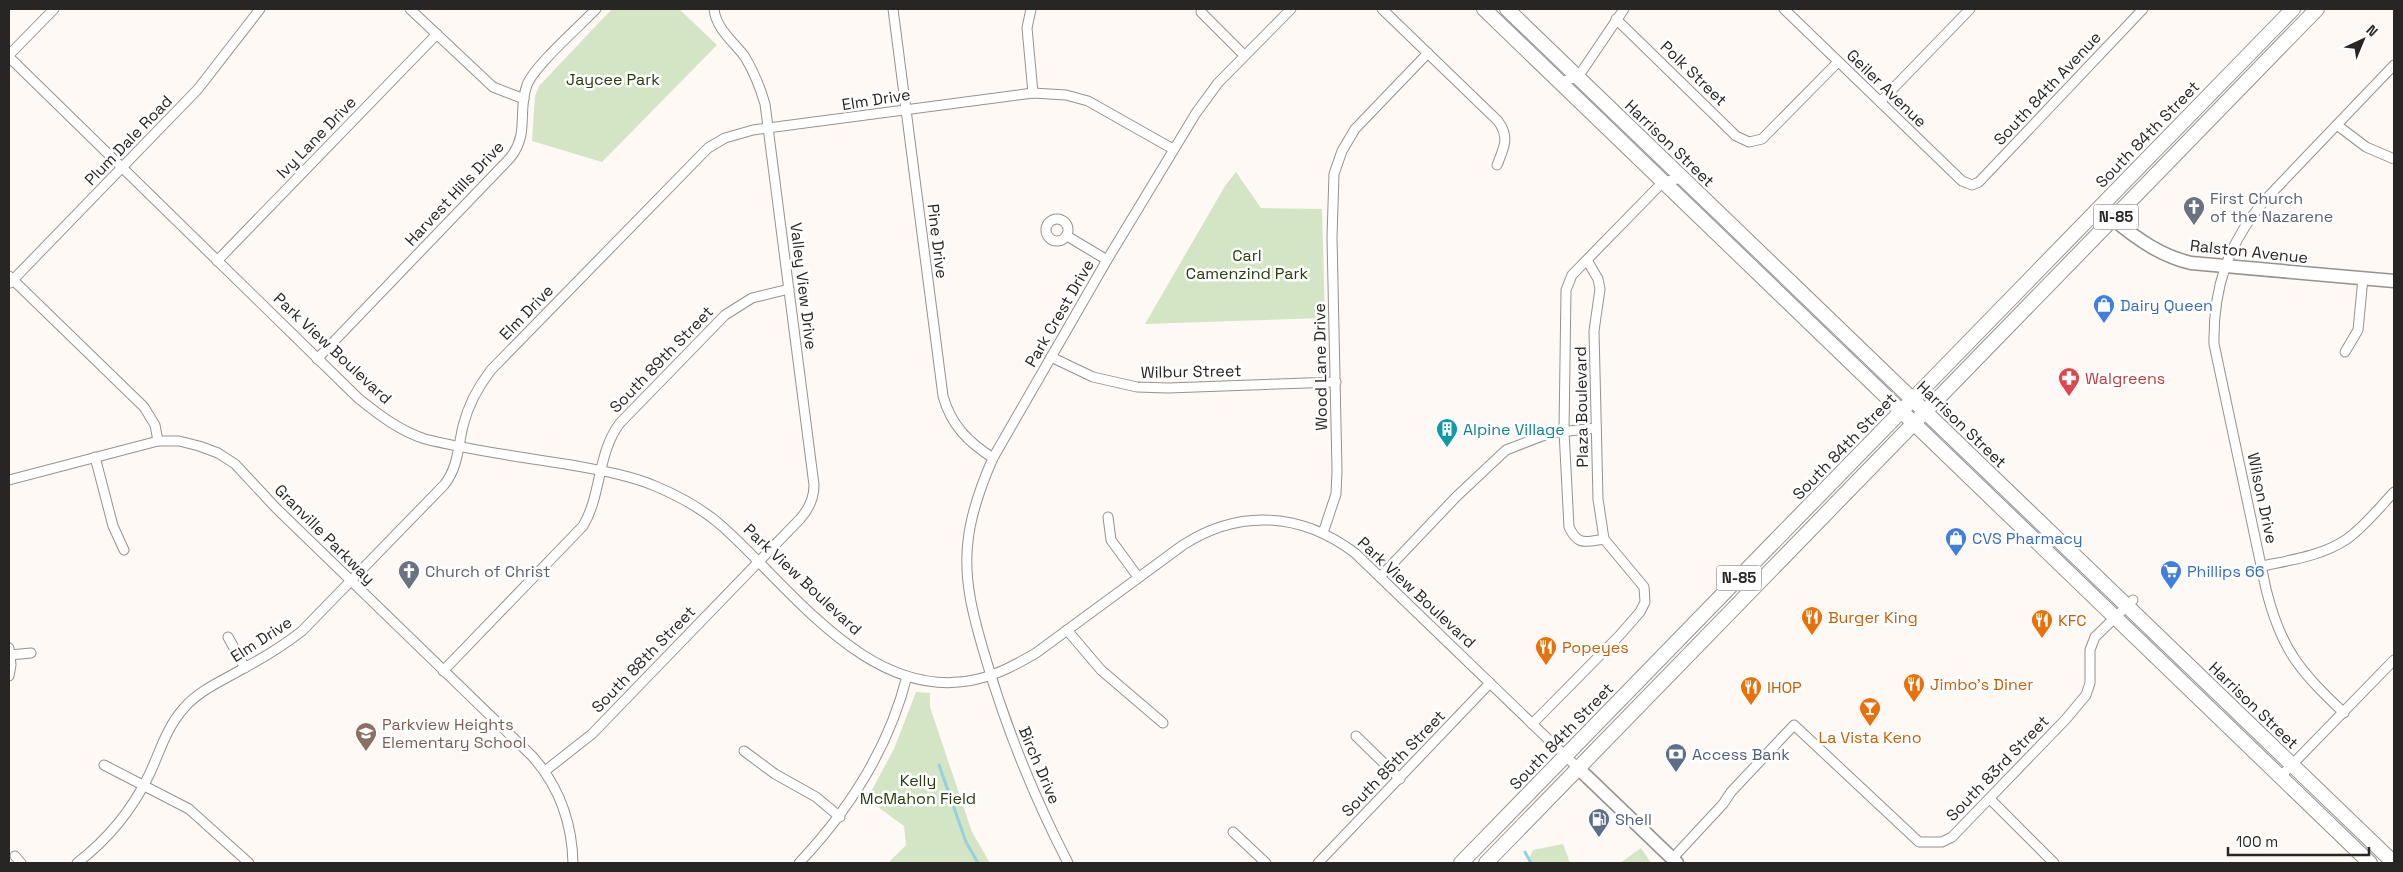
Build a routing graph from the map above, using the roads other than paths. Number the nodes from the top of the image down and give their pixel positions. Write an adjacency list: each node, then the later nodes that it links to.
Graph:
1 (54, 9): 24 (street)
2 (260, 9): 39 (street, Plum Dale Road)
3 (410, 9): 21 (street)
4 (714, 9): 34 (street, Valley View Drive)
5 (893, 9): 32 (street, Pine Drive)
6 (1031, 9): 29 (street)
7 (1291, 9): 23 (street, Park Crest Drive)
8 (1382, 9): 22 (street)
9 (1484, 9): 28 (main road, Harrison Street)
10 (1507, 9): 27 (main road, Harrison Street)
11 (1624, 9): 20 (street)
12 (1784, 9): 19 (street, Geiler Avenue)
13 (1970, 9): 31 (street)
14 (2143, 9): 42 (street, South 84th Avenue)
15 (2292, 9): 35 (main road, South 84th Street / N-85)
16 (2317, 9): 43 (main road, N-85)
17 (592, 10): 30 (street, Harvest Hills Drive)
18 (1201, 12): 23 (street)
19 (1794, 12): 25 (street, Geiler Avenue)
20 (1616, 19): 25 (street, Polk Street); 27 (street)
21 (437, 34): 30 (street); 47 (street, Ivy Lane Drive)
22 (1428, 53): 38 (street); 56 (street, Wood Lane Drive)
23 (1244, 55): 36 (street, Park Crest Drive)
24 (9, 56): 39 (street, Park View Boulevard)
25 (1838, 62): 31 (street, Geiler Avenue)
26 (2394, 66): 33 (street, Wilson Drive)
27 (1578, 77): 28 (street); 40 (main road, Harrison Street)
28 (1560, 82): 41 (main road, Harrison Street)
29 (1033, 93): 32 (street, Elm Drive); 36 (street, Elm Drive)
30 (524, 99): 55 (street, Harvest Hills Drive)
31 (1880, 102): 42 (street, Geiler Avenue)
32 (906, 109): 34 (street, Elm Drive); 66 (street, Pine Drive)
33 (2337, 125): 37 (street); 48 (street, Wilson Drive)
34 (769, 128): 52 (street, Valley View Drive); 64 (street, Elm Drive)
35 (2172, 133): 43 (main road); 57 (main road, South 84th Street / N-85)
36 (1173, 149): 45 (street, Park Crest Drive)
37 (2394, 159)
38 (1497, 165)
39 (122, 168): 47 (street, Park View Boulevard); 50 (street, Plum Dale Road)
40 (1682, 178): 41 (street); 57 (main road, Harrison Street)
41 (1663, 182): 46 (street); 58 (main road, Harrison Street)
42 (1972, 185)
43 (2113, 219): 48 (street, Ralston Avenue); 59 (main road, N-85)
44 (1067, 236): 45 (street)
45 (1107, 260): 54 (street, Park Crest Drive)
46 (1587, 260): 61 (street, Plaza Boulevard); 62 (street)
47 (217, 261): 55 (street, Park View Boulevard)
48 (2225, 267): 49 (street, Ralston Avenue); 75 (street, Wilson Drive)
49 (2364, 278): 51 (street, Ralston Avenue); 53 (street)
50 (10, 280): 63 (street)
51 (2394, 281)
52 (789, 290): 67 (street, South 89th Street); 74 (street, Valley View Drive)
53 (2346, 352)
54 (1051, 357): 56 (street, Wilbur Street); 66 (street, Park Crest Drive)
55 (318, 358): 64 (street, Park View Boulevard)
56 (1336, 382): 71 (street, Wood Lane Drive)
57 (1912, 401): 58 (main road, South 84th Street / N-85); 59 (main road, Harrison Street)
58 (1901, 412): 60 (main road, Harrison Street); 97 (main road, South 84th Street / N-85)
59 (1925, 413): 60 (main road, N-85); 79 (main road, Harrison Street)
60 (1914, 425): 80 (main road, Harrison Street); 100 (main road, N-85)
61 (1596, 428): 62 (street); 72 (street, Plaza Boulevard)
62 (1564, 431): 72 (street); 77 (street)
63 (158, 441): 65 (street, Granville Parkway); 78 (street, Granville Parkway)
64 (459, 446): 67 (street, Park View Boulevard); 78 (street, Elm Drive)
65 (95, 457): 68 (street, Granville Parkway); 73 (street)
66 (993, 458): 88 (street, Park Crest Drive)
67 (601, 471): 74 (street, Park View Boulevard); 87 (street, South 89th Street)
68 (9, 480)
69 (2394, 492): 75 (street)
70 (1108, 517): 76 (street)
71 (1323, 532): 76 (street, Park View Boulevard); 77 (street, Park View Boulevard)
72 (1604, 539): 94 (street)
73 (124, 550)
74 (759, 561): 90 (street, Park View Boulevard); 101 (street, South 88th Street)
75 (2262, 566): 92 (street, Wilson Drive)
76 (1138, 577): 81 (street, Park View Boulevard)
77 (1380, 577): 91 (street, Park View Boulevard)
78 (351, 581): 86 (street, Elm Drive); 87 (street, Granville Parkway)
79 (2130, 603): 80 (street, South 83rd Street); 99 (main road, Harrison Street)
80 (2116, 618): 102 (main road, Harrison Street); 105 (street, South 83rd Street)
81 (1067, 630): 88 (street, Park View Boulevard); 93 (street)
82 (228, 637): 86 (street)
83 (10, 651): 84 (street); 89 (street)
84 (31, 653)
85 (2394, 660): 92 (street)
86 (245, 668): 104 (street, Elm Drive)
87 (443, 671): 101 (street, Granville Parkway)
88 (991, 675): 90 (street, Park View Boulevard); 113 (street, Birch Drive)
89 (9, 676)
90 (906, 676): 106 (street)
91 (1490, 683): 94 (street, Park View Boulevard); 103 (street, South 85th Street)
92 (2344, 713): 99 (street)
93 (1163, 723)
94 (1532, 724): 97 (street, Park View Boulevard)
95 (1356, 736): 103 (street)
96 (744, 751): 106 (street)
97 (1566, 756): 100 (street, Park View Boulevard); 116 (main road, South 84th Street / N-85)
98 (104, 765): 104 (street)
99 (2292, 765): 102 (street); 120 (main road, Harrison Street)
100 (1578, 768): 108 (street, Park View Boulevard); 117 (main road, N-85)
101 (545, 771): 111 (street, Granville Parkway)
102 (2280, 777): 119 (main road, Harrison Street)
103 (1400, 779): 115 (street, South 85th Street)
104 (144, 785): 109 (street, Elm Drive); 110 (street)
105 (1990, 800): 108 (street, South 83rd Street); 118 (street)
106 (840, 817): 112 (street)
107 (1233, 832): 114 (street)
108 (1675, 861)
109 (77, 863)
110 (248, 863)
111 (573, 863)
112 (799, 863)
113 (1068, 863)
114 (1266, 863)
115 (1318, 863)
116 (1461, 863)
117 (1486, 863)
118 (2054, 863)
119 (2370, 863)
120 (2394, 863)

